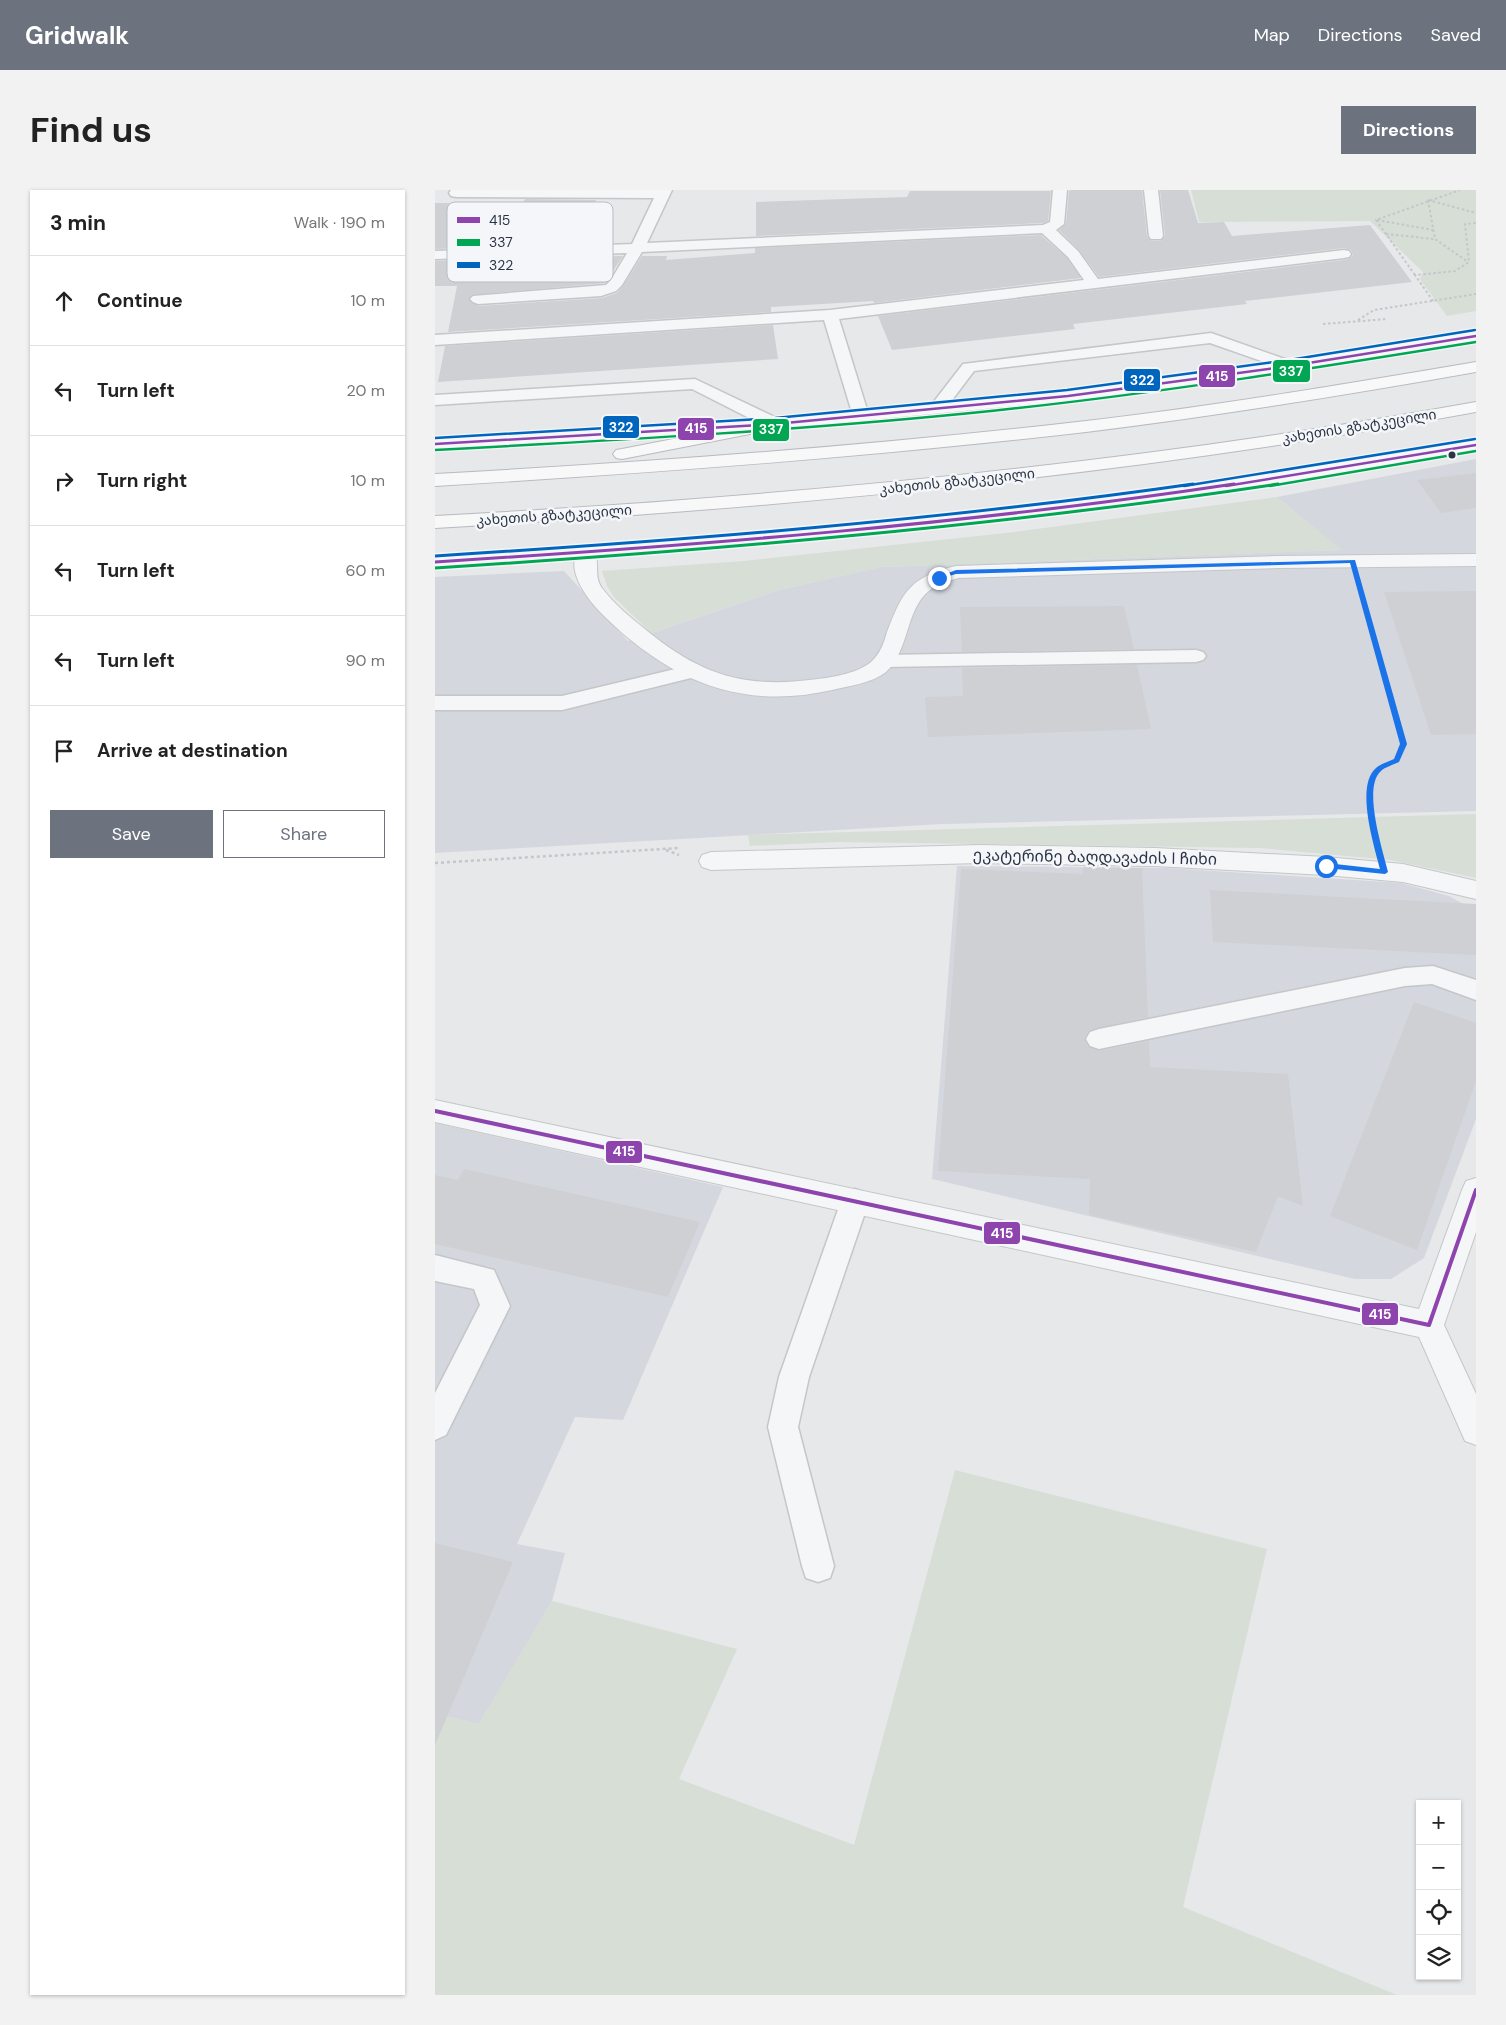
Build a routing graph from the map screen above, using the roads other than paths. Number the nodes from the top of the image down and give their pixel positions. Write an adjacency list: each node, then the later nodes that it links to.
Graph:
1 (1060, 190): 5 (lane)
2 (1151, 190): 6 (lane)
3 (664, 192): 4 (lane); 7 (lane)
4 (456, 193)
5 (1046, 228): 7 (lane); 10 (lane)
6 (1156, 236)
7 (637, 248): 8 (lane); 11 (lane)
8 (613, 249)
9 (1344, 254): 10 (lane)
10 (1095, 285): 12 (lane)
11 (478, 299)
12 (831, 315): 14 (lane); 20 (lane)
13 (1476, 336): 15 (main road)
14 (435, 340)
15 (1289, 366): 19 (main road); 19 (lane)
16 (1476, 366): 24 (main road)
17 (435, 400): 21 (lane)
18 (1476, 407): 26 (main road, კახეთის გზატკეცილი)
19 (937, 408): 20 (main road)
20 (861, 416): 21 (main road)
21 (775, 424): 22 (main road); 24 (main road)
22 (435, 444)
23 (1476, 445): 27 (main road)
24 (507, 476): 25 (main road)
25 (435, 480)
26 (435, 522)
27 (586, 553): 29 (main road); 32 (street)
28 (1476, 560): 31 (street)
29 (435, 562)
30 (1196, 656): 31 (lane)
31 (884, 661): 32 (street)
32 (692, 671): 33 (lane)
33 (435, 703)
34 (711, 861): 35 (street, ეკატერინე ბაღდავაძის I ჩიხი)
35 (1476, 890)
36 (1476, 990): 37 (lane)
37 (1099, 1039)
38 (435, 1111): 40 (street)
39 (1476, 1190): 42 (street)
40 (855, 1201): 42 (street); 45 (lane)
41 (435, 1268): 43 (lane)
42 (1429, 1325): 44 (street)
43 (435, 1424)
44 (1476, 1430)
45 (818, 1566)

